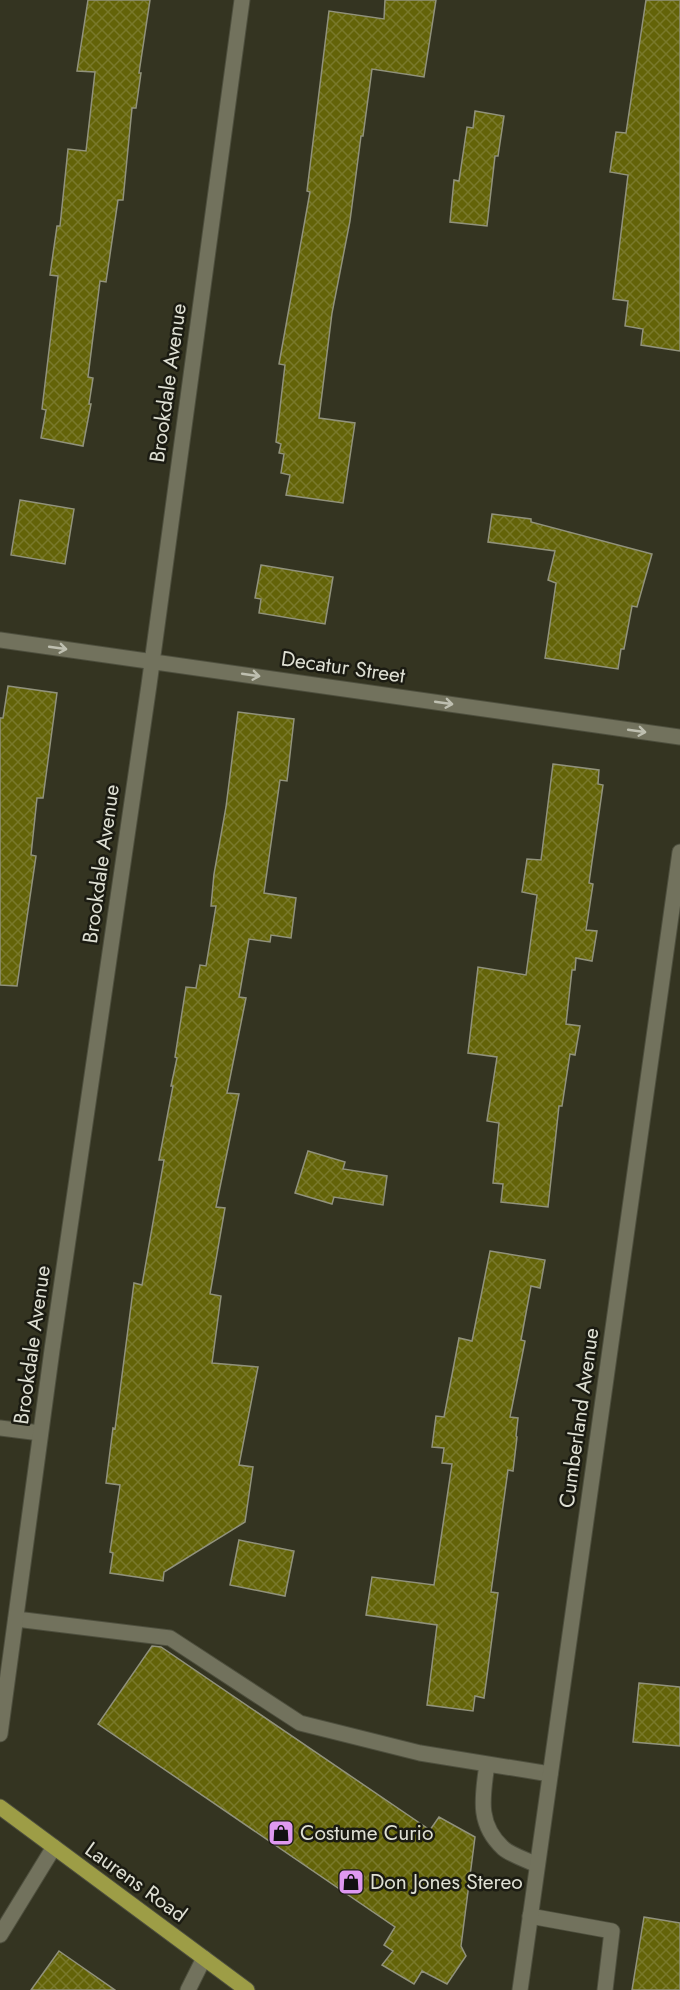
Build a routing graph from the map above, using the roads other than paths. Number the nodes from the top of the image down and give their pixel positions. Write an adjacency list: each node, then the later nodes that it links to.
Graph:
1 (242, 0): 3 (street, Brookdale Avenue)
2 (0, 640): 3 (street, Decatur Street, one-way to 3)
3 (152, 661): 4 (street, Decatur Street, one-way to 4); 7 (street, Brookdale Avenue)
4 (680, 737)
5 (680, 852): 11 (street, Cumberland Avenue)
6 (0, 1428): 7 (street)
7 (40, 1433): 8 (street, Brookdale Avenue)
8 (16, 1619): 9 (street, Brookdale Avenue); 10 (street)
9 (0, 1734)
10 (487, 1764): 11 (street); 14 (street)
11 (550, 1774): 14 (street, Cumberland Avenue)
12 (0, 1807): 13 (main road, Laurens Road)
13 (54, 1847): 16 (street); 17 (main road, Laurens Road)
14 (537, 1865): 15 (street, Cumberland Avenue)
15 (530, 1916): 20 (street, Cumberland Avenue); 21 (street)
16 (0, 1935)
17 (204, 1958): 18 (street); 19 (main road, Laurens Road)
18 (188, 1990)
19 (247, 1990)
20 (520, 1990)
21 (605, 1990)

